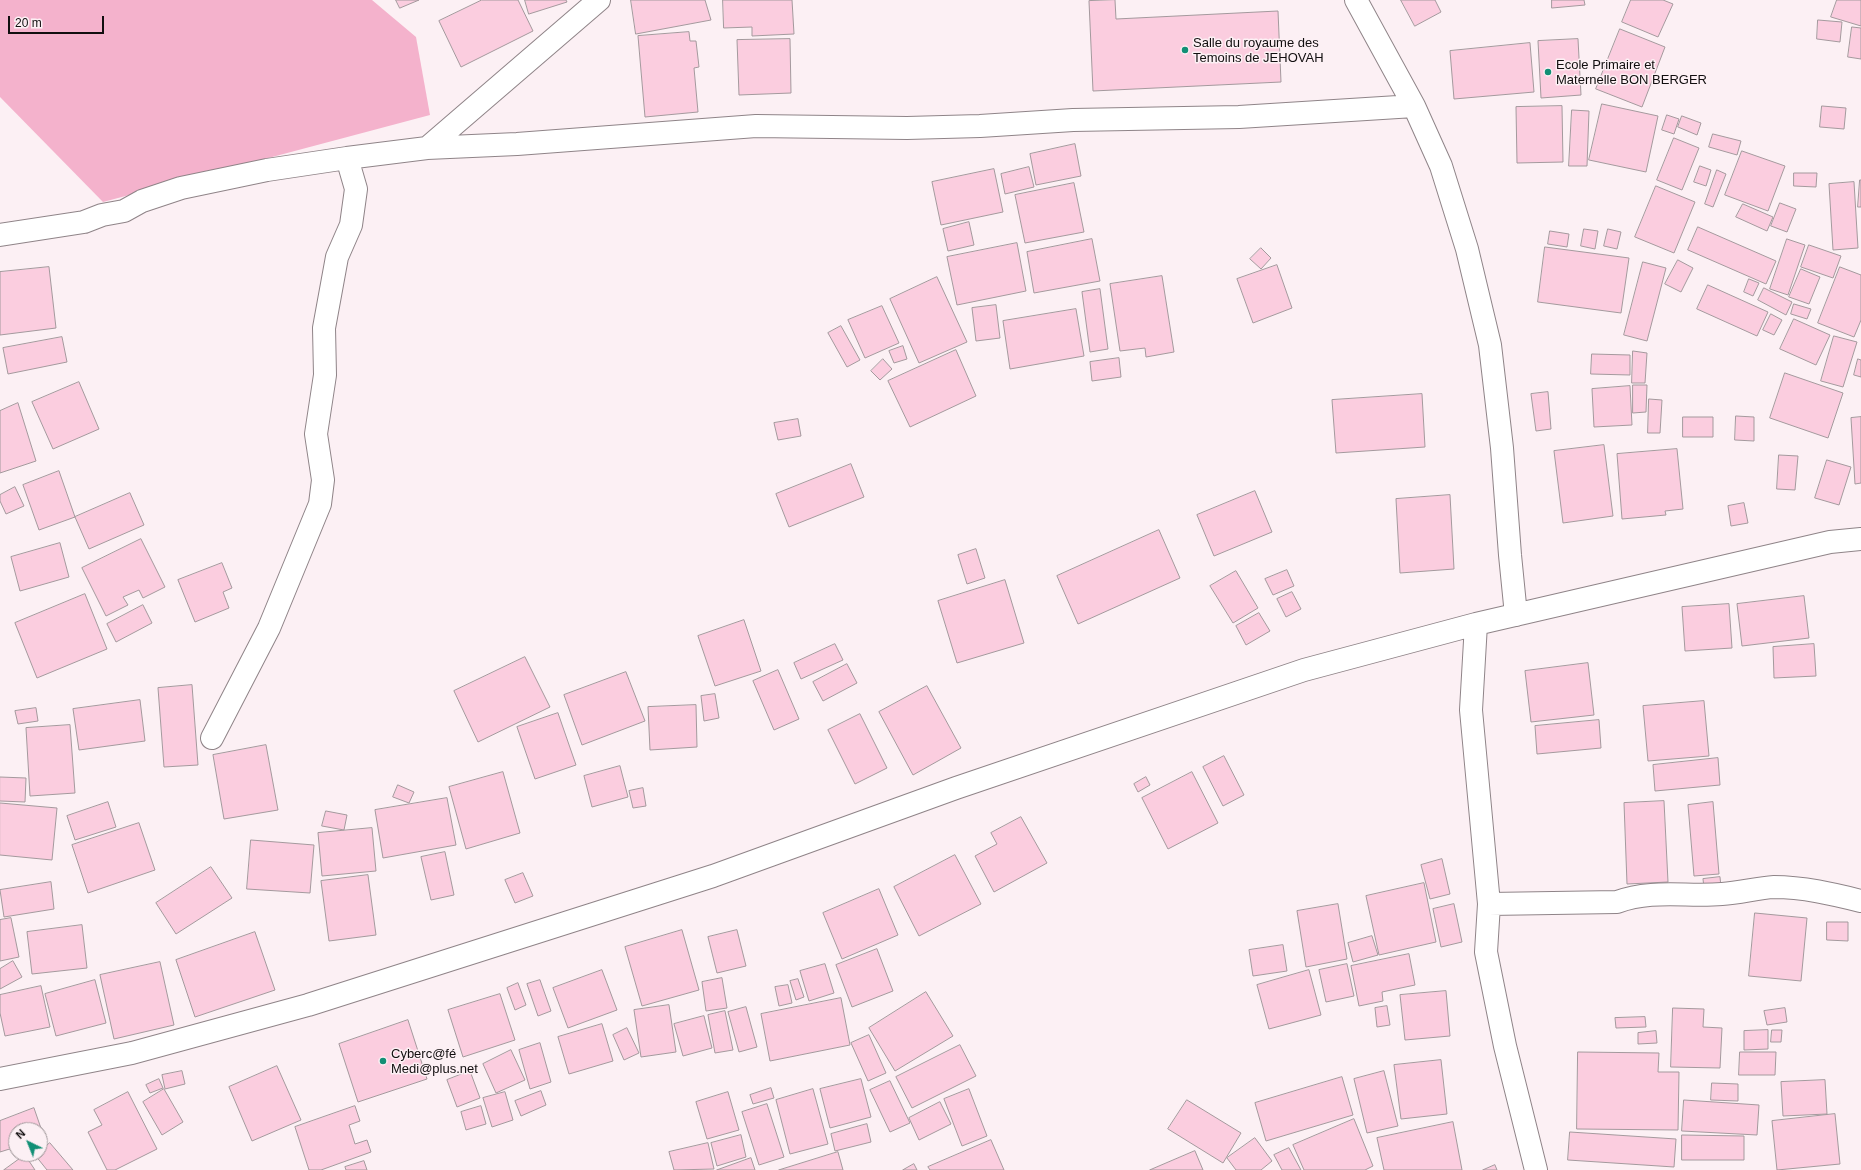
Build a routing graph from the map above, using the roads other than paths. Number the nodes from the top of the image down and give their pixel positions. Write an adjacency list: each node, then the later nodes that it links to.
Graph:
1 (599, 0): 4 (street)
2 (1356, 0): 3 (street)
3 (1414, 106): 4 (street); 8 (street)
4 (427, 148): 5 (street)
5 (347, 158): 6 (street); 10 (street)
6 (0, 235)
7 (1861, 539): 8 (street)
8 (1516, 615): 9 (street)
9 (1476, 624): 12 (street); 13 (street)
10 (212, 738)
11 (1861, 901): 12 (street)
12 (1489, 904): 14 (street)
13 (0, 1079)
14 (1536, 1170)

